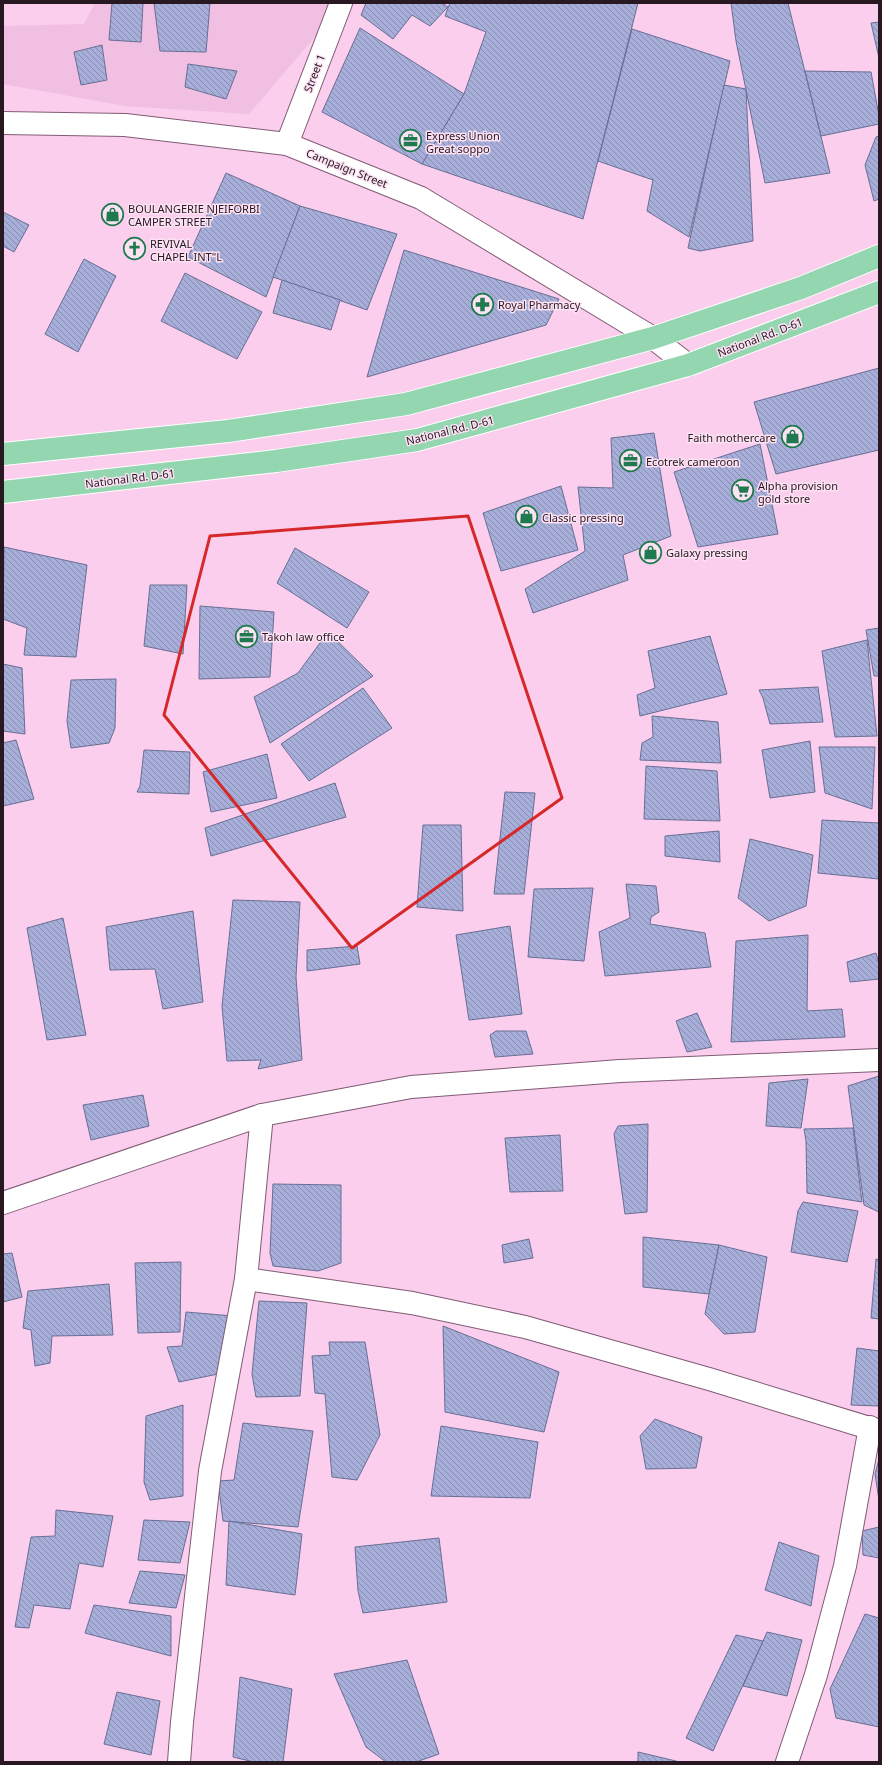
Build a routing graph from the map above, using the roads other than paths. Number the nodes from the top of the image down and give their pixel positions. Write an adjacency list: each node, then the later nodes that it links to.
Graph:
1 (341, 3): 3 (street, Street 1)
2 (3, 123): 3 (street, Campaign Street)
3 (287, 144): 6 (street, Campaign Street)
4 (879, 256): 6 (highway)
5 (879, 292): 7 (highway, National Rd. D-61)
6 (653, 338): 7 (street, Campaign Street); 8 (highway)
7 (688, 365): 9 (highway, National Rd. D-61)
8 (3, 454)
9 (3, 492)
10 (879, 1060): 11 (street)
11 (262, 1116): 12 (street); 13 (street)
12 (3, 1203)
13 (246, 1279): 14 (street); 15 (street)
14 (874, 1429): 16 (street)
15 (180, 1762)
16 (787, 1762)

